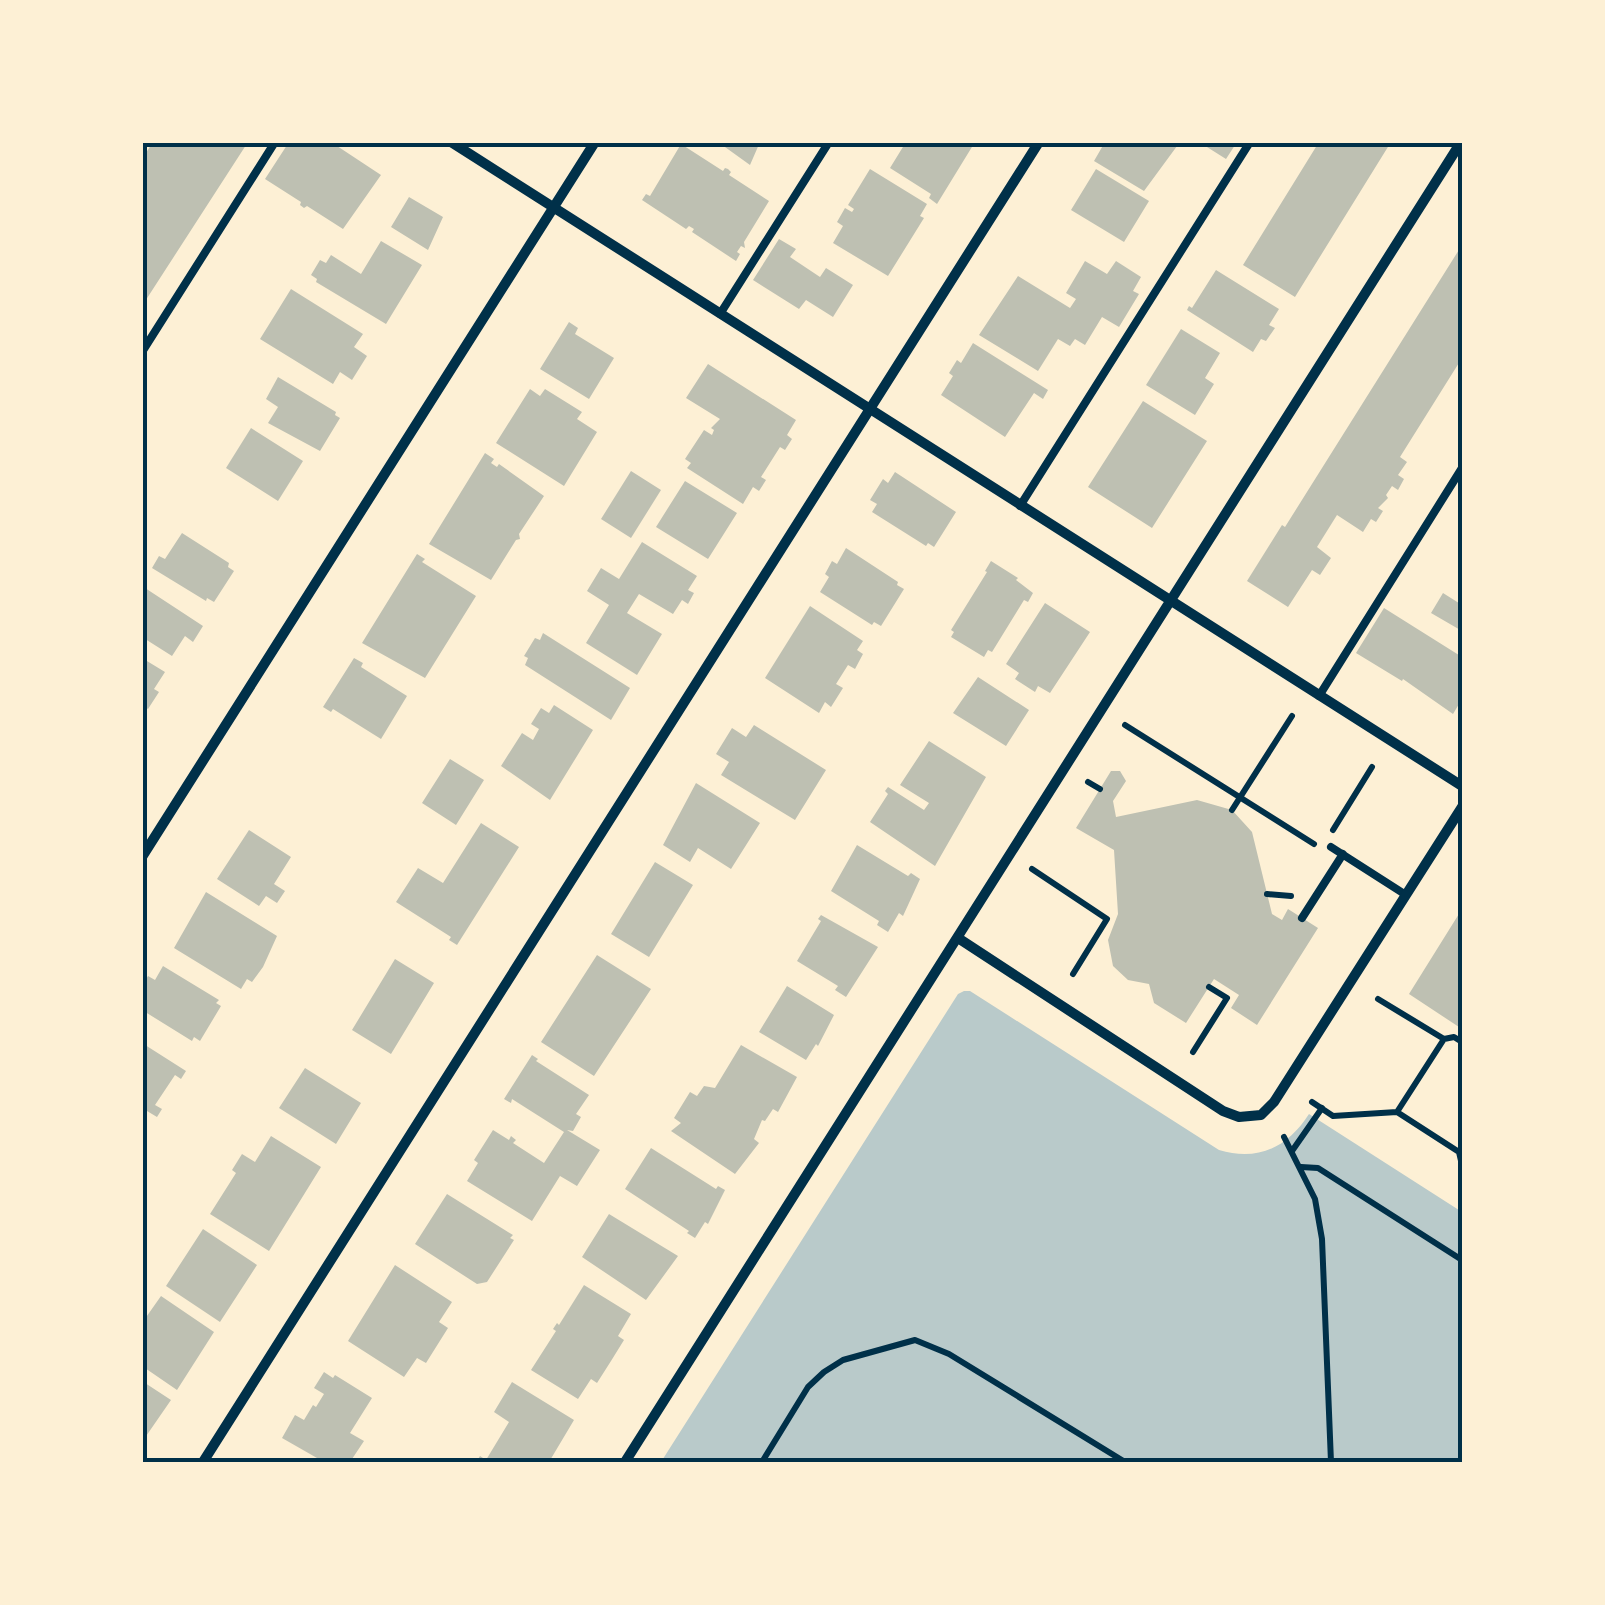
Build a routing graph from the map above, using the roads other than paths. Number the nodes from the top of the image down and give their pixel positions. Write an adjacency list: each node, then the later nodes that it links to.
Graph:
1 (275, 142): 10 (lane)
2 (451, 142): 8 (street)
3 (595, 142): 8 (street)
4 (828, 142): 9 (lane)
5 (1039, 142): 11 (street)
6 (1250, 142): 13 (lane)
7 (1461, 142): 14 (street)
8 (554, 208): 9 (street); 20 (street)
9 (720, 314): 11 (street)
10 (142, 352)
11 (870, 410): 13 (street); 24 (street)
12 (1462, 468): 15 (lane)
13 (1020, 506): 14 (street)
14 (1172, 602): 15 (street); 23 (street)
15 (1319, 696): 16 (street)
16 (1462, 786)
17 (1462, 807): 21 (street)
18 (1330, 847): 19 (lane)
19 (1343, 854): 21 (lane); 22 (lane)
20 (142, 857)
21 (1406, 895): 23 (street)
22 (1302, 918)
23 (958, 938): 25 (street)
24 (203, 1462)
25 (625, 1462)

